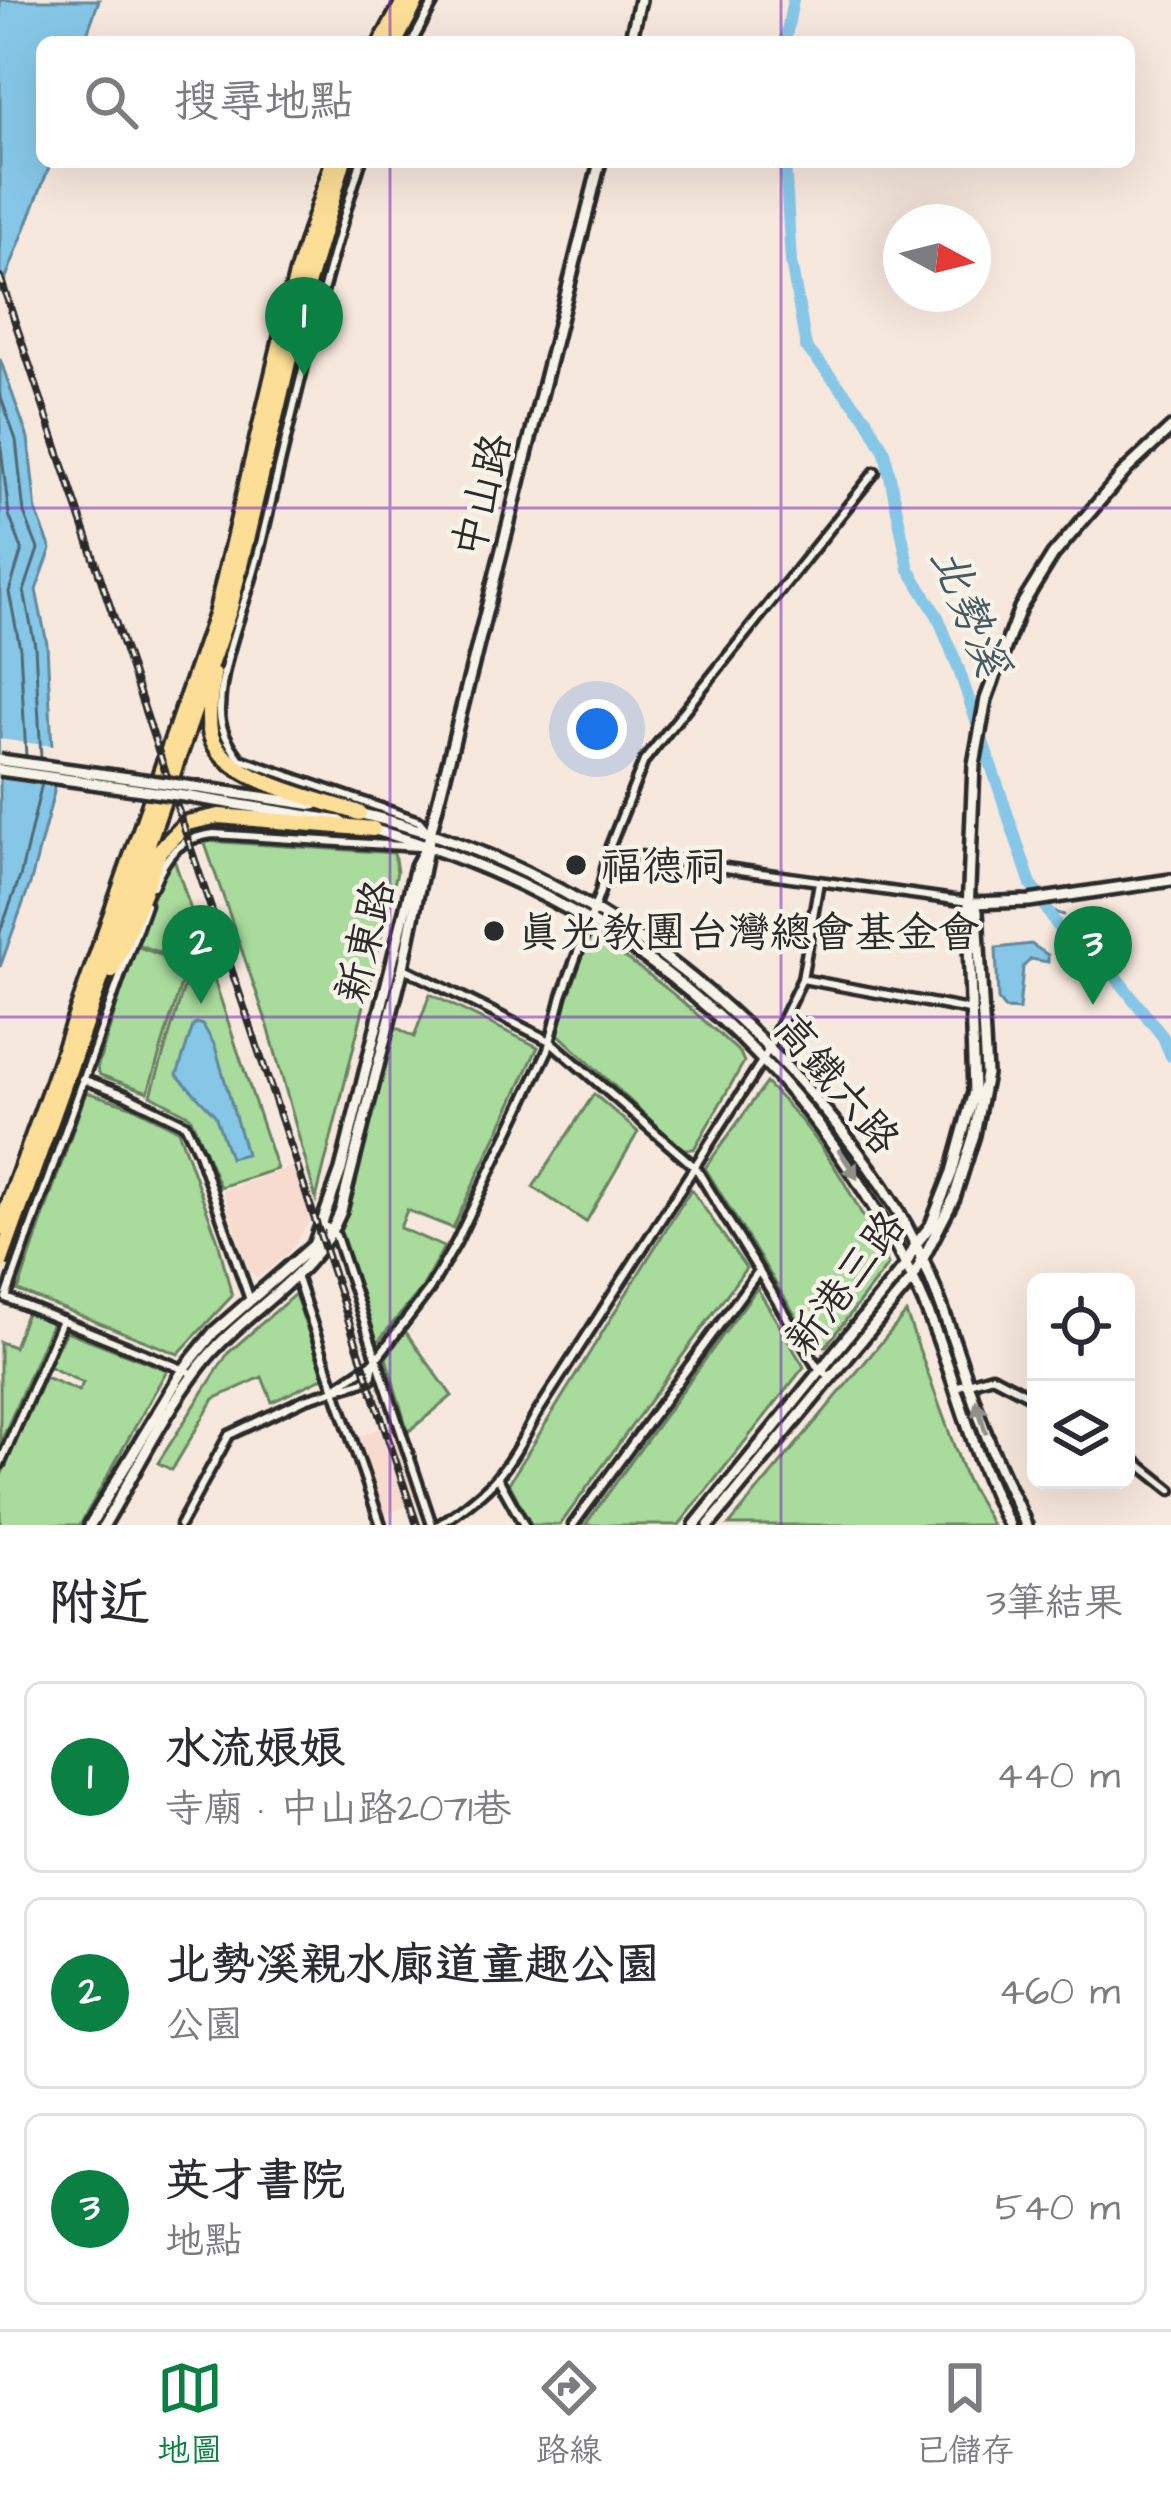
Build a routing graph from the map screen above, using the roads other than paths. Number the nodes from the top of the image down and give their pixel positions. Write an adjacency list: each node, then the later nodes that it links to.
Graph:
1 (405, 0): 5 (highway)
2 (417, 0): 6 (highway)
3 (435, 0): 7 (street)
4 (640, 0): 8 (street)
5 (385, 36)
6 (398, 36)
7 (415, 36)
8 (631, 36)
9 (331, 168): 37 (highway)
10 (342, 168): 15 (highway)
11 (359, 168): 23 (street)
12 (598, 168): 23 (street, 中山路)
13 (1171, 428): 27 (street, 新港三路)
14 (875, 472): 24 (street)
15 (214, 656): 19 (highway); 36 (highway)
16 (0, 760): 18 (street, bridge)
17 (0, 770): 18 (street, bridge)
18 (192, 792): 19 (street); 21 (street)
19 (359, 813): 23 (street)
20 (260, 822): 22 (street)
21 (373, 829): 23 (street); 36 (highway)
22 (255, 836): 23 (street); 36 (street)
23 (429, 839): 28 (street, 高鐵六路); 29 (street, 高鐵六路); 30 (street, 新東路)
24 (610, 852): 26 (street); 28 (street)
25 (1171, 880): 27 (street)
26 (819, 882): 27 (street); 31 (street)
27 (971, 903): 32 (street, 新港三路)
28 (595, 907): 29 (street); 34 (street, 高鐵六路)
29 (590, 921): 33 (street); 35 (street, 高鐵六路)
30 (399, 965): 33 (street); 42 (street, 新東路)
31 (802, 980): 32 (street); 34 (street)
32 (980, 1011): 43 (street, 新港三路); 44 (street, 新港三路)
33 (550, 1041): 38 (street); 52 (street)
34 (770, 1046): 35 (street); 43 (street, 高鐵六路)
35 (764, 1058): 38 (street); 46 (street, 高鐵六路, one-way to 46)
36 (76, 1074): 37 (highway); 40 (street); 50 (street)
37 (56, 1091): 41 (highway, bridge); 45 (highway, bridge)
38 (696, 1168): 47 (street); 61 (street)
39 (0, 1194): 40 (street)
40 (37, 1209): 51 (street)
41 (0, 1228)
42 (328, 1229): 48 (street, 新東路); 52 (street)
43 (916, 1244): 44 (street, 高鐵六路); 46 (street, 新港三路)
44 (922, 1260): 49 (street, 新港三路); 55 (street, 高鐵六路)
45 (0, 1263)
46 (905, 1266): 49 (street, 高鐵六路); 54 (street, 新港三路)
47 (758, 1272): 54 (street); 69 (street)
48 (293, 1273): 50 (street, 新東路); 57 (street)
49 (913, 1278): 54 (street, 新港三路); 56 (street, 高鐵六路)
50 (253, 1304): 53 (street, 新東路)
51 (62, 1320): 53 (street); 60 (street)
52 (374, 1362): 57 (street); 57 (street); 67 (street)
53 (189, 1371): 63 (street, 新東路); 64 (street, 新東路)
54 (825, 1373): 70 (street, 新港三路); 71 (street, 新港三路)
55 (970, 1381): 56 (street); 58 (street); 73 (street, 高鐵六路, one-way to 55)
56 (955, 1387): 72 (street, 高鐵六路)
57 (335, 1388): 65 (street); 66 (street)
58 (1027, 1394)
59 (1135, 1461): 62 (street)
60 (0, 1463)
61 (499, 1480): 67 (street); 68 (street)
62 (1171, 1490)
63 (90, 1525)
64 (104, 1525)
65 (180, 1525)
66 (381, 1525)
67 (436, 1525)
68 (524, 1525)
69 (573, 1525)
70 (695, 1525)
71 (709, 1525)
72 (1009, 1525)
73 (1026, 1525)

